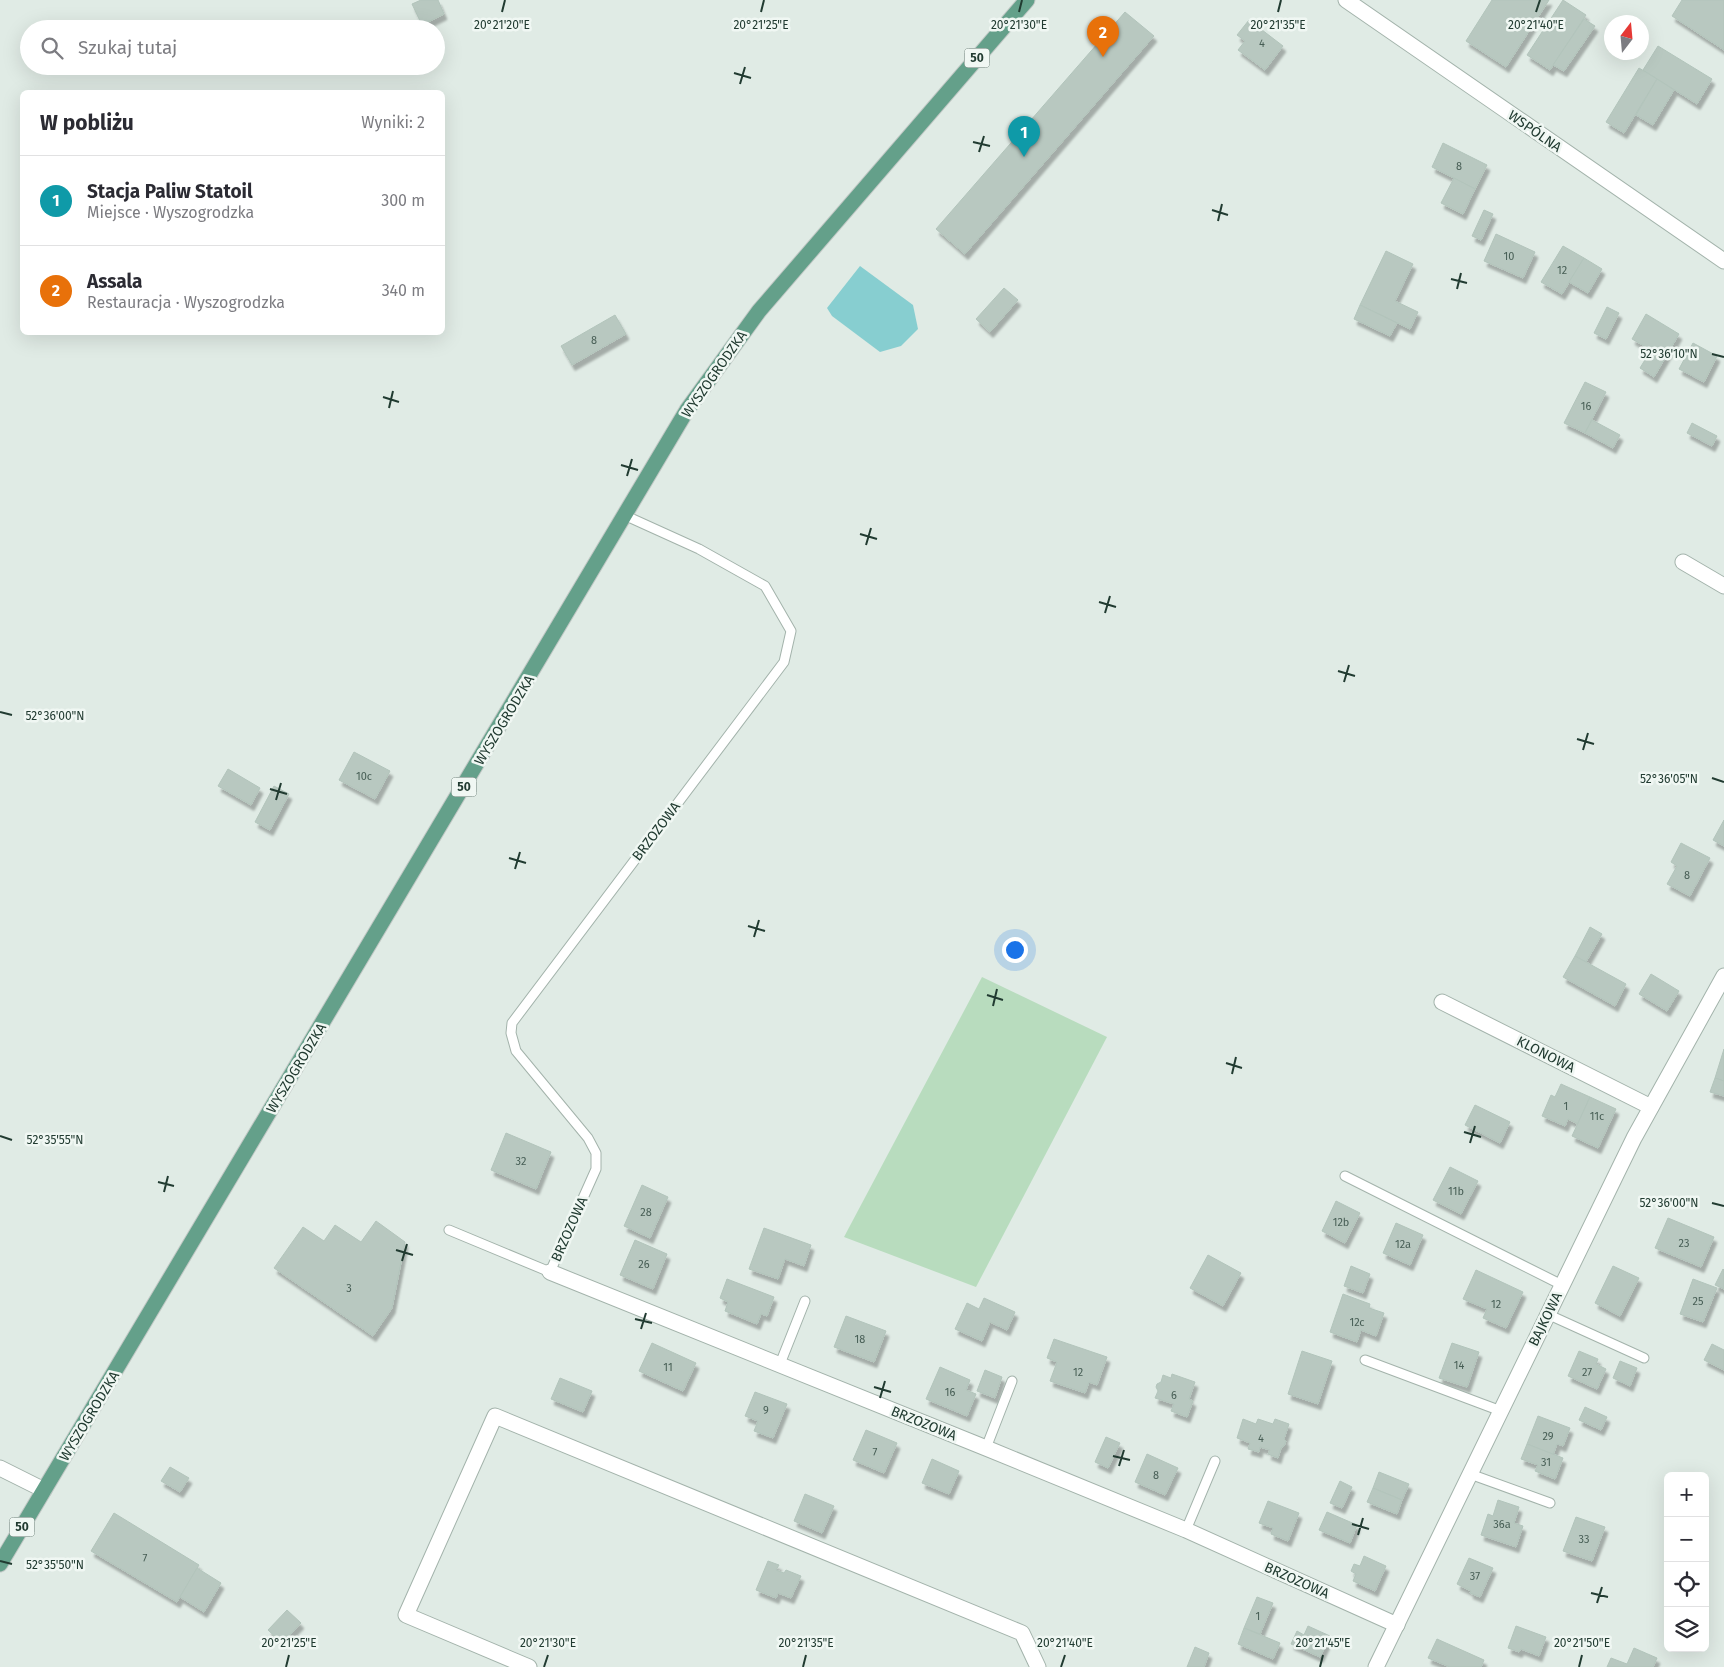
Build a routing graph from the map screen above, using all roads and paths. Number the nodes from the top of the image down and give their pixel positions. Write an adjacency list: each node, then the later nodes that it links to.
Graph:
1 (1027, 0): 4 (main road, WYSZOGRODZKA / 50)
2 (1346, 0): 3 (street, WSPÓLNA)
3 (1724, 261)
4 (624, 515): 12 (lane, BRZOZOWA); 25 (main road, WYSZOGRODZKA / 50)
5 (1683, 562): 6 (street)
6 (1724, 586)
7 (1724, 976): 9 (street, BAJKOWA)
8 (1442, 1002): 9 (street, KLONOWA)
9 (1651, 1107): 13 (street, BAJKOWA)
10 (1345, 1176): 13 (lane)
11 (449, 1230): 12 (lane)
12 (550, 1272): 18 (street, BRZOZOWA)
13 (1562, 1285): 15 (street, BAJKOWA)
14 (805, 1301): 18 (lane)
15 (1547, 1314): 16 (lane); 20 (street, BAJKOWA)
16 (1644, 1358)
17 (1365, 1360): 20 (lane)
18 (780, 1364): 21 (street, BRZOZOWA)
19 (1012, 1381): 21 (lane)
20 (1501, 1411): 24 (street, BAJKOWA)
21 (986, 1448): 27 (street, BRZOZOWA)
22 (1215, 1460): 27 (lane)
23 (0, 1468): 25 (street)
24 (1470, 1474): 26 (lane); 29 (street, BAJKOWA)
25 (44, 1490): 28 (main road, WYSZOGRODZKA / 50)
26 (1550, 1503)
27 (1186, 1530): 29 (street, BRZOZOWA)
28 (0, 1564)
29 (1397, 1625): 32 (street, BAJKOWA)
30 (529, 1667): 31 (street)
31 (1038, 1667)
32 (1376, 1667)

